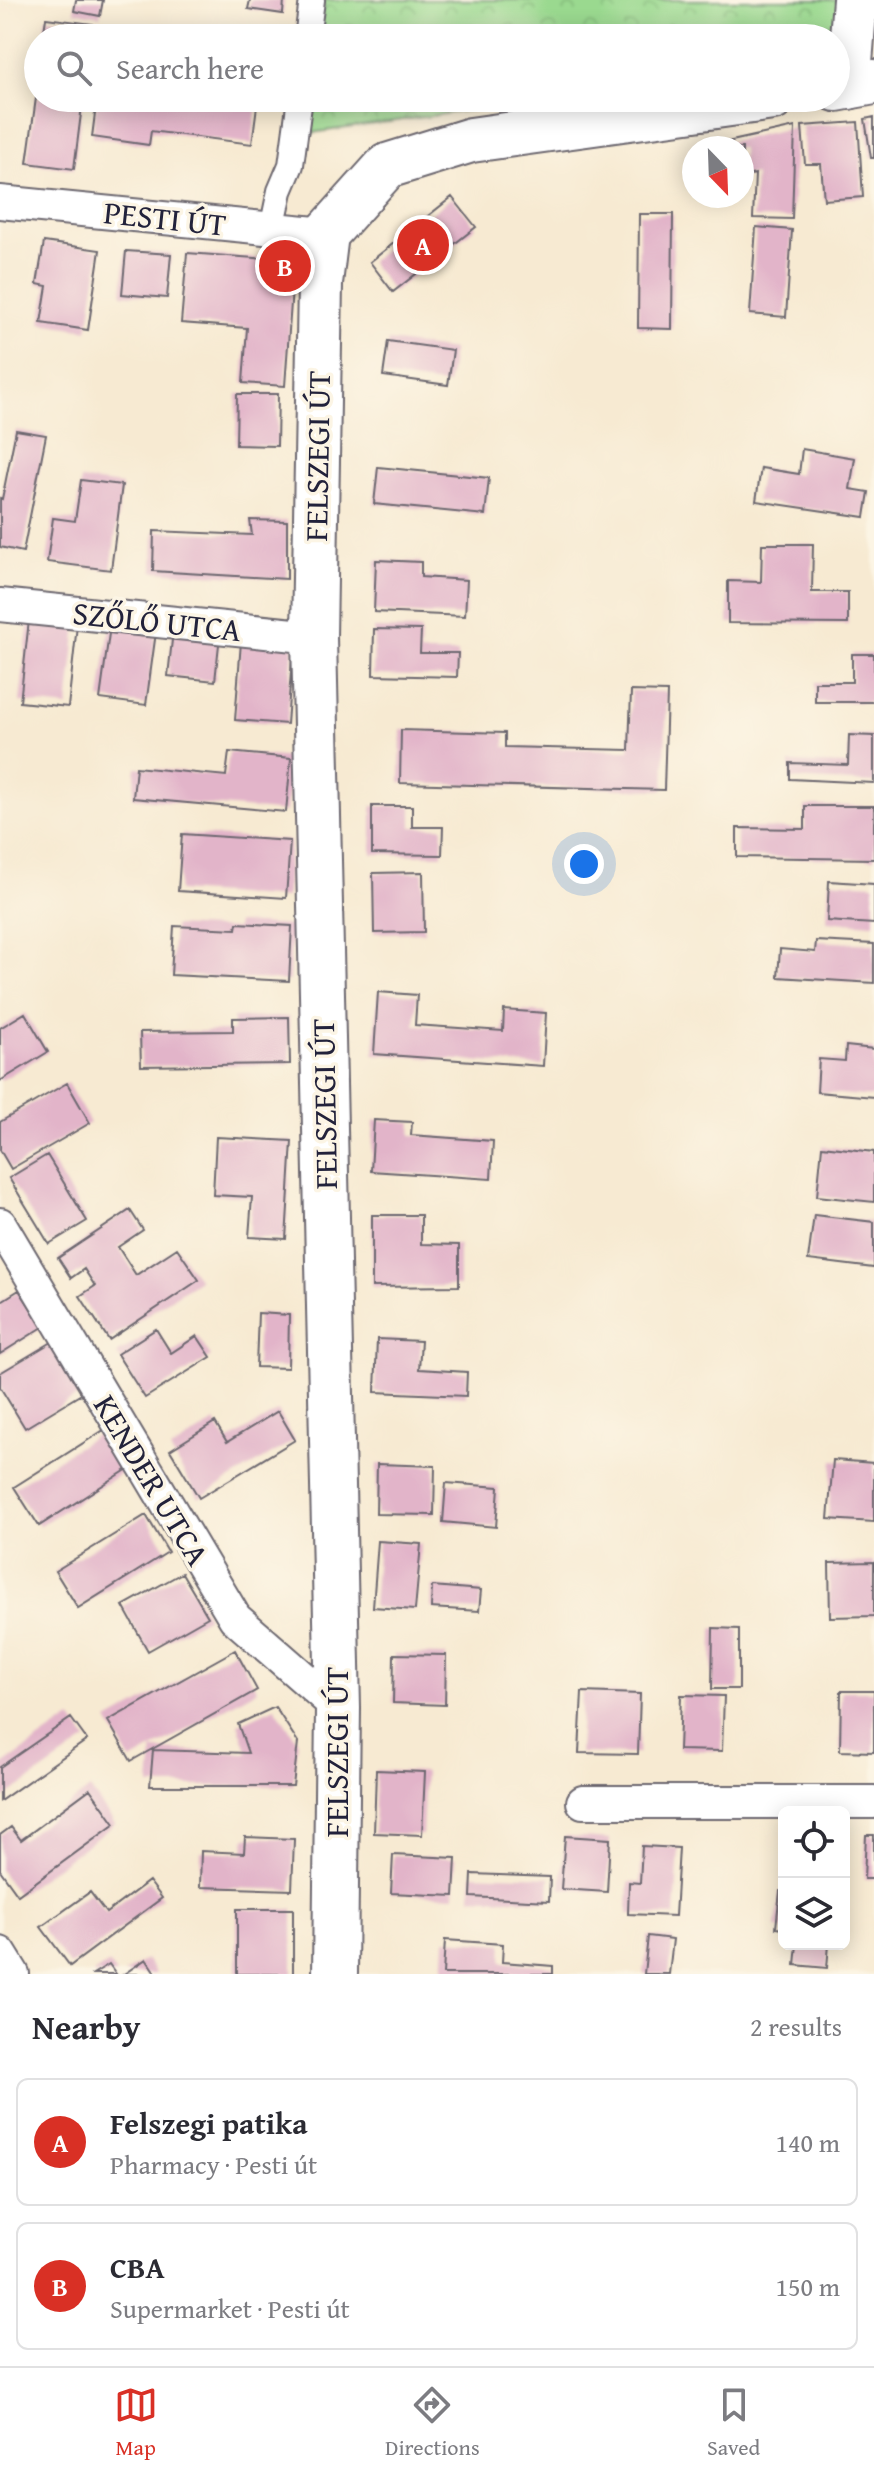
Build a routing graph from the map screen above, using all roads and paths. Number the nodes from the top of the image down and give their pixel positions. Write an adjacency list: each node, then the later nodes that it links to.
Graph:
1 (312, 0): 3 (street)
2 (855, 0): 4 (main road)
3 (309, 24)
4 (853, 86)
5 (298, 112): 8 (street)
6 (672, 112): 9 (main road)
7 (0, 202): 8 (street, PESTI ÚT)
8 (272, 229): 9 (street, PESTI ÚT)
9 (326, 234): 11 (main road, FELSZEGI ÚT)
10 (0, 605): 11 (street, SZŐLŐ UTCA)
11 (314, 637): 13 (main road, FELSZEGI ÚT)
12 (0, 1224): 13 (street, KENDER UTCA)
13 (338, 1708): 18 (main road, FELSZEGI ÚT)
14 (583, 1802): 15 (street)
15 (874, 1802)
16 (0, 1953): 17 (street)
17 (13, 1974)
18 (335, 1974)

